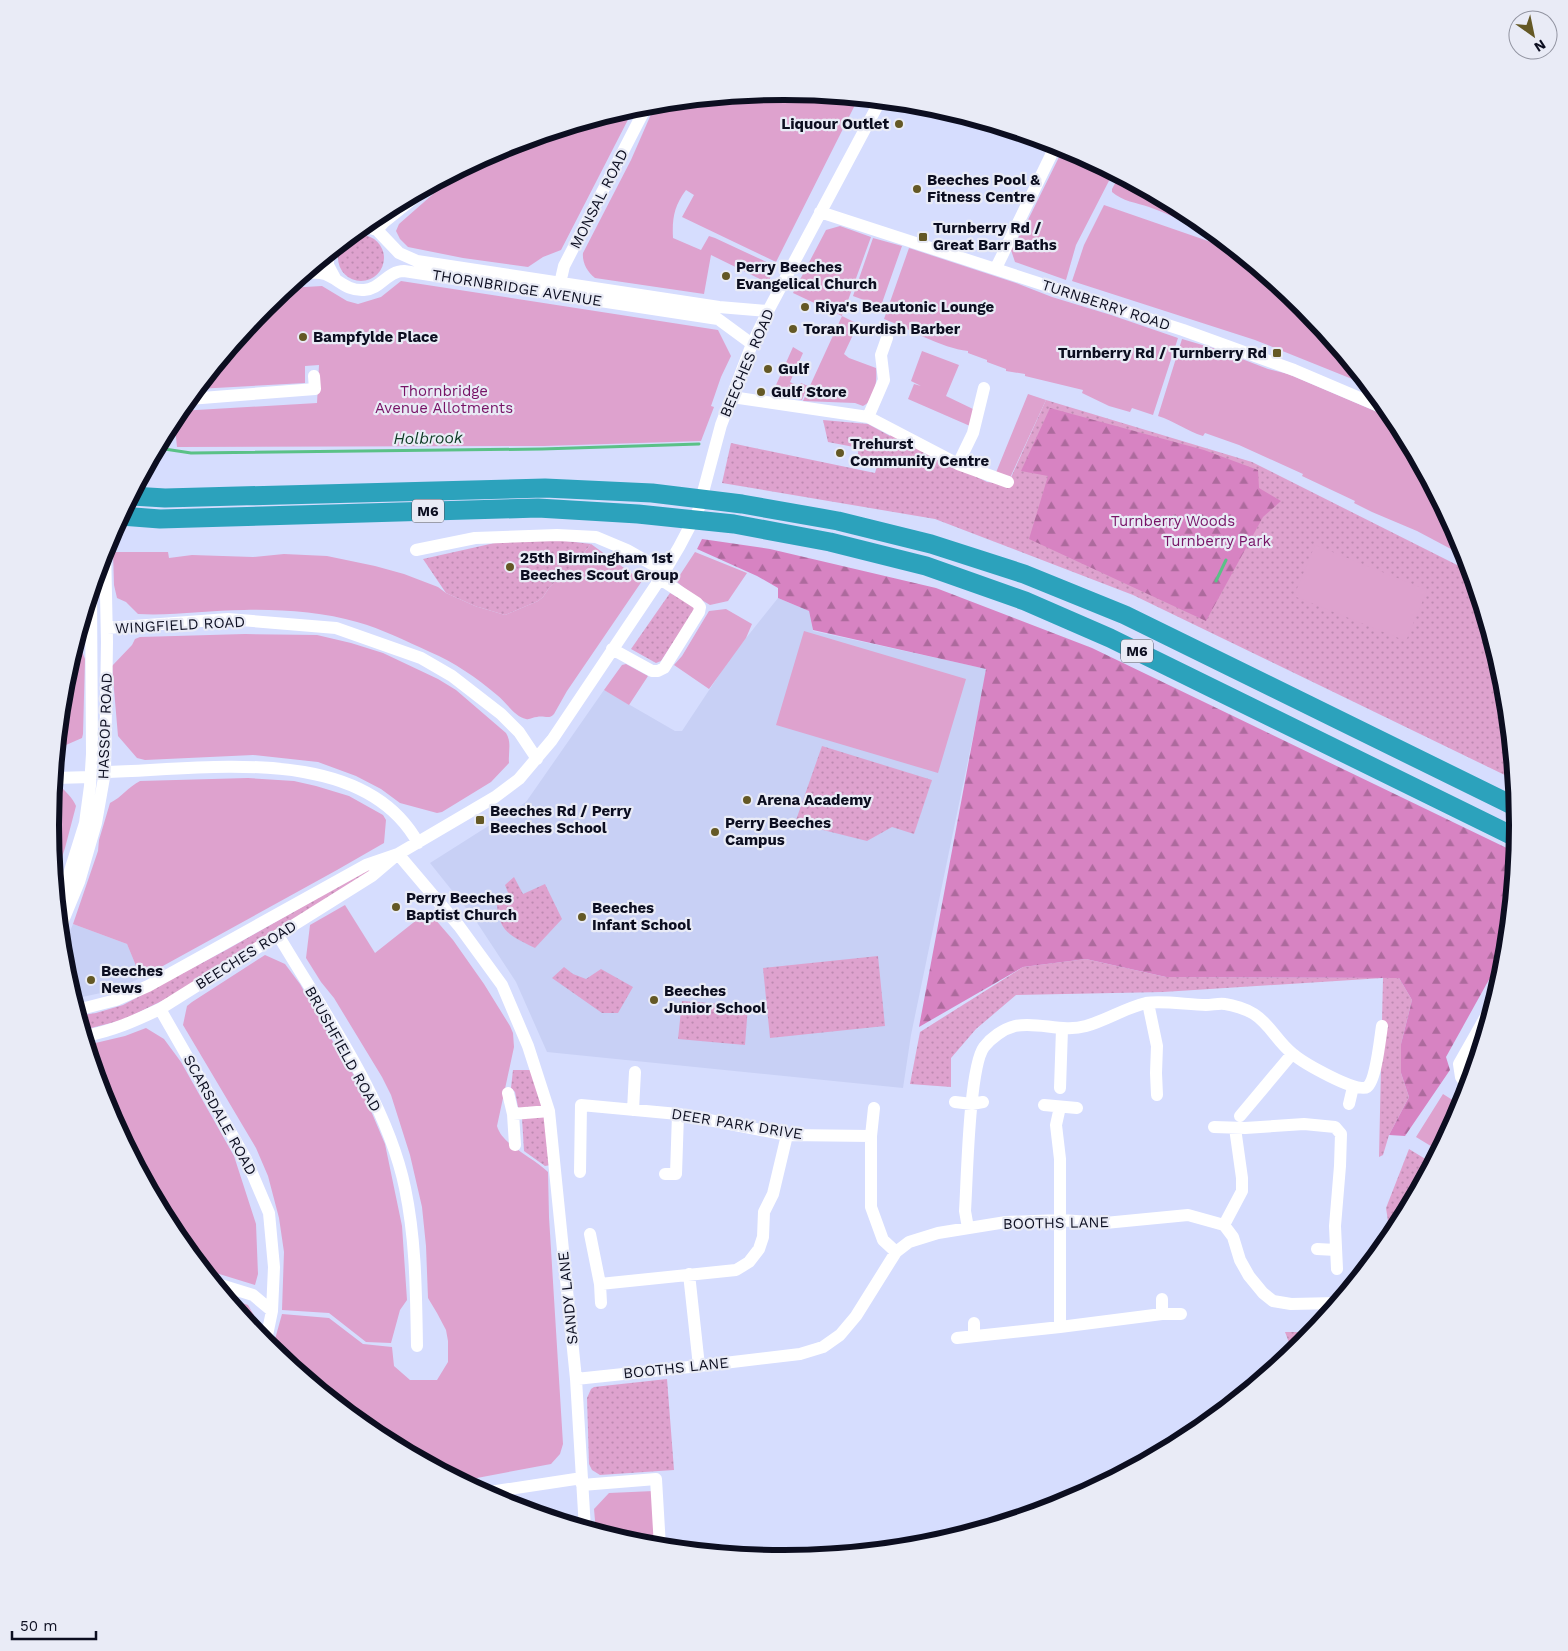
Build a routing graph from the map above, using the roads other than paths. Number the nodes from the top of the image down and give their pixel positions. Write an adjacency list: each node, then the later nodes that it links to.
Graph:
1 (877, 106): 4 (street, BEECHES ROAD)
2 (642, 114): 14 (street, MONSAL ROAD)
3 (1053, 152): 10 (street)
4 (820, 212): 10 (street, TURNBERRY ROAD); 16 (street, BEECHES ROAD)
5 (393, 214): 7 (street)
6 (372, 228): 7 (street)
7 (377, 230): 8 (street, THORNBRIDGE AVENUE)
8 (390, 245): 12 (street); 14 (street, THORNBRIDGE AVENUE)
9 (328, 262): 13 (street)
10 (996, 268): 24 (street, TURNBERRY ROAD)
11 (314, 273): 13 (street, THORNBRIDGE AVENUE)
12 (388, 275): 13 (street, THORNBRIDGE AVENUE); 14 (street, THORNBRIDGE AVENUE)
13 (336, 280)
14 (558, 289): 15 (street, THORNBRIDGE AVENUE); 17 (street, THORNBRIDGE AVENUE)
15 (740, 308): 16 (street, THORNBRIDGE AVENUE); 17 (street)
16 (768, 310): 19 (street, BEECHES ROAD)
17 (735, 331): 19 (street, THORNBRIDGE AVENUE)
18 (887, 338): 25 (street)
19 (752, 344): 22 (street, BEECHES ROAD)
20 (314, 376): 23 (street)
21 (984, 388): 26 (street)
22 (732, 397): 25 (street); 32 (street, BEECHES ROAD)
23 (199, 398)
24 (1373, 404)
25 (868, 417): 26 (street)
26 (958, 464): 27 (street)
27 (1008, 482)
28 (139, 496): 40 (highway, M6)
29 (129, 516): 41 (highway, M6)
30 (416, 550): 32 (street)
31 (106, 570): 33 (street, HASSOP ROAD)
32 (662, 575): 35 (street, BEECHES ROAD); 35 (street)
33 (107, 628): 36 (street, WINGFIELD ROAD); 37 (street, HASSOP ROAD)
34 (86, 631): 38 (street, HASSOP ROAD)
35 (612, 649): 36 (street, BEECHES ROAD)
36 (537, 759): 42 (street, BEECHES ROAD)
37 (105, 772): 42 (street); 45 (street, HASSOP ROAD)
38 (91, 777): 39 (street); 44 (street, HASSOP ROAD)
39 (60, 778)
40 (1509, 803)
41 (1509, 834)
42 (418, 843): 43 (street, BEECHES ROAD)
43 (398, 854): 46 (street, BEECHES ROAD); 48 (street, BEECHES ROAD); 69 (street, SANDY LANE)
44 (62, 895)
45 (65, 916)
46 (278, 935): 49 (street, BEECHES ROAD); 101 (street, BRUSHFIELD ROAD)
47 (1148, 1003): 52 (street); 54 (street); 60 (street)
48 (82, 1009)
49 (160, 1009): 53 (street, BEECHES ROAD); 93 (street, SCARSDALE ROAD)
50 (1482, 1024): 56 (street)
51 (1382, 1026): 57 (street)
52 (1062, 1029): 58 (street); 62 (street)
53 (90, 1035)
54 (1292, 1054): 57 (street); 72 (street)
55 (635, 1072): 68 (street)
56 (1463, 1080)
57 (1353, 1087): 63 (street)
58 (1060, 1088)
59 (508, 1093): 70 (street)
60 (1157, 1095)
61 (955, 1102): 62 (street)
62 (978, 1103): 81 (street)
63 (1349, 1104)
64 (1044, 1105): 65 (street)
65 (1060, 1107): 67 (street); 79 (street)
66 (874, 1108): 75 (street)
67 (1077, 1108)
68 (633, 1110): 71 (street, DEER PARK DRIVE); 77 (street, DEER PARK DRIVE)
69 (549, 1111): 70 (street); 103 (street, SANDY LANE)
70 (514, 1114): 76 (street)
71 (678, 1114): 74 (street, DEER PARK DRIVE); 78 (street)
72 (1237, 1122): 73 (street); 80 (street); 84 (street)
73 (1214, 1127)
74 (787, 1135): 75 (street, DEER PARK DRIVE); 87 (street)
75 (871, 1136): 85 (street)
76 (515, 1145)
77 (580, 1172)
78 (676, 1174)
79 (1061, 1220): 80 (street, BOOTHS LANE); 81 (street, BOOTHS LANE); 97 (street)
80 (1224, 1225): 91 (street)
81 (968, 1228): 85 (street, BOOTHS LANE)
82 (590, 1234): 88 (street)
83 (1316, 1249): 84 (street)
84 (1336, 1250): 86 (street)
85 (896, 1252): 102 (street, BOOTHS LANE)
86 (1336, 1269)
87 (689, 1274): 88 (street); 102 (street)
88 (600, 1284): 92 (street)
89 (225, 1286): 93 (street)
90 (1162, 1299): 94 (street)
91 (1330, 1303)
92 (601, 1304)
93 (272, 1310): 98 (street, SCARSDALE ROAD)
94 (1162, 1314): 95 (street); 97 (street)
95 (1181, 1314)
96 (974, 1322): 99 (street)
97 (1060, 1328): 99 (street)
98 (267, 1334)
99 (974, 1336): 100 (street)
100 (956, 1338)
101 (417, 1346)
102 (699, 1366): 103 (street, BOOTHS LANE)
103 (576, 1379): 104 (street, SANDY LANE)
104 (582, 1481): 105 (street); 106 (street, SANDY LANE); 107 (street)
105 (496, 1491)
106 (585, 1522)
107 (660, 1540)

